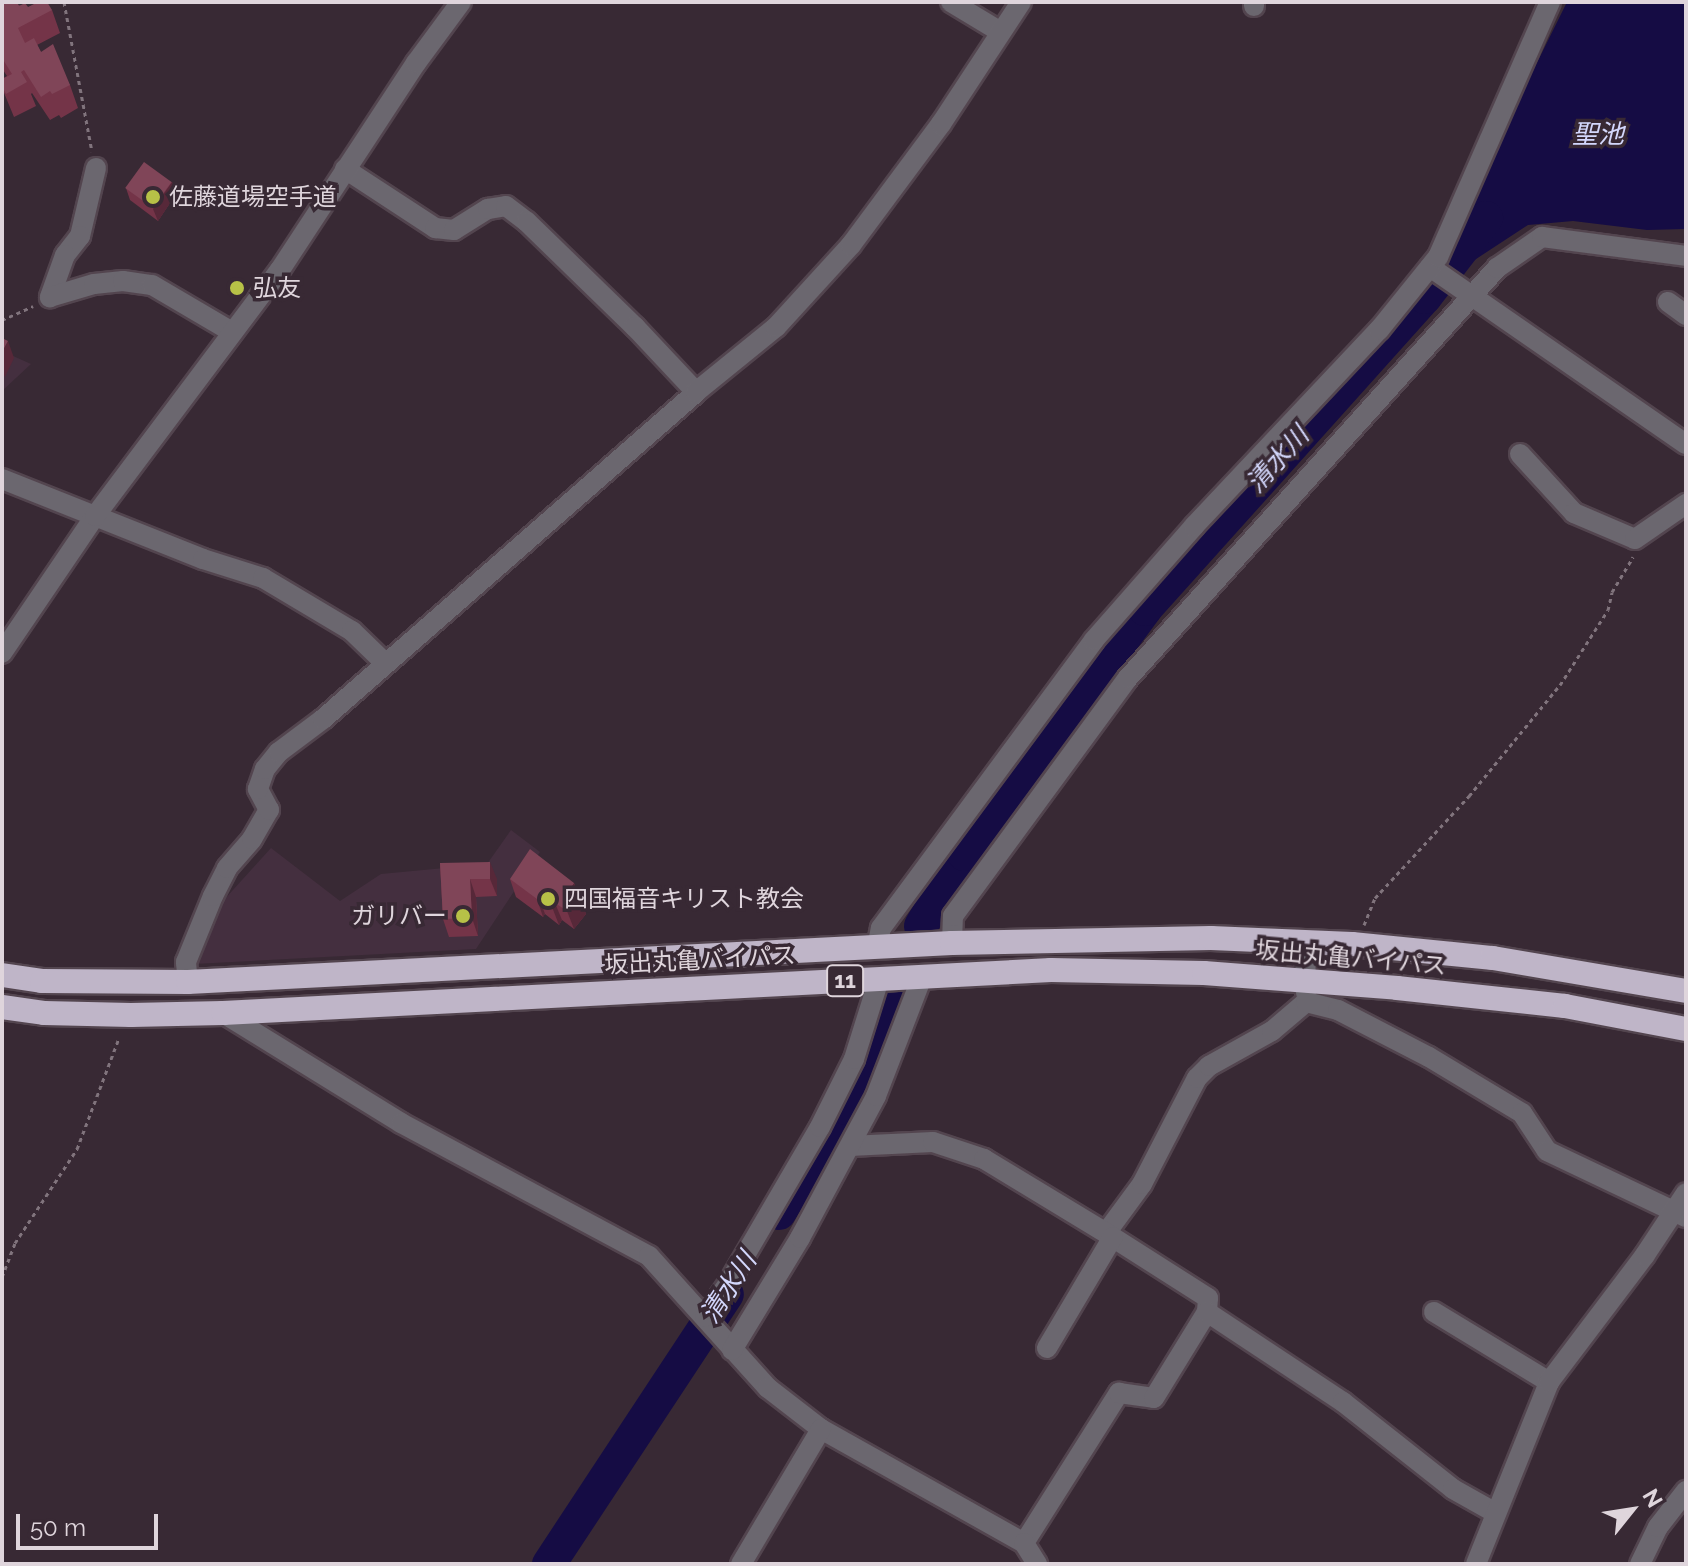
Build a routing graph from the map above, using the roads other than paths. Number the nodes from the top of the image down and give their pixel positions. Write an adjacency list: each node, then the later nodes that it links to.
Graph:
1 (461, 2): 7 (street)
2 (951, 2): 5 (street)
3 (1021, 2): 5 (street)
4 (1550, 2): 9 (street)
5 (999, 31): 14 (street)
6 (96, 168): 13 (street)
7 (345, 169): 13 (street); 14 (street)
8 (1686, 256): 10 (street)
9 (1430, 267): 10 (street); 24 (street)
10 (1471, 296): 15 (street); 23 (street)
11 (1668, 302): 12 (street)
12 (1686, 315)
13 (232, 332): 19 (street)
14 (696, 392): 21 (street)
15 (1686, 444)
16 (1520, 454): 18 (street)
17 (2, 479): 19 (street)
18 (1686, 504)
19 (95, 516): 20 (street); 21 (street)
20 (2, 653)
21 (385, 663): 28 (street)
22 (1305, 941): 23 (highway, 坂出丸亀バイパス / 11); 29 (street); 30 (highway, 坂出丸亀バイパス / 11)
23 (952, 943): 24 (highway, 坂出丸亀バイパス / 11)
24 (877, 948): 28 (highway, 坂出丸亀バイパス / 11)
25 (2, 975): 28 (highway, 坂出丸亀バイパス / 11)
26 (922, 977): 27 (highway, 坂出丸亀バイパス / 11); 29 (highway, 坂出丸亀バイパス / 11); 34 (street)
27 (879, 979): 32 (highway, 坂出丸亀バイパス / 11); 39 (street)
28 (188, 982)
29 (1306, 991): 33 (highway, 坂出丸亀バイパス / 11); 35 (street); 36 (street)
30 (1686, 991)
31 (2, 1007): 32 (highway, 坂出丸亀バイパス / 11)
32 (223, 1013): 39 (street)
33 (1686, 1029)
34 (850, 1146): 36 (street); 41 (street)
35 (1682, 1207): 42 (street)
36 (1110, 1235): 37 (street); 40 (street)
37 (1207, 1312): 45 (street); 46 (street)
38 (1434, 1312): 42 (street)
39 (705, 1317): 41 (street)
40 (1047, 1348)
41 (732, 1350): 43 (street)
42 (1549, 1382): 45 (street)
43 (821, 1429): 46 (street); 47 (street)
44 (1686, 1491): 50 (street)
45 (1496, 1513): 49 (street)
46 (1024, 1543): 48 (street)
47 (741, 1564)
48 (1037, 1564)
49 (1476, 1564)
50 (1640, 1564)

